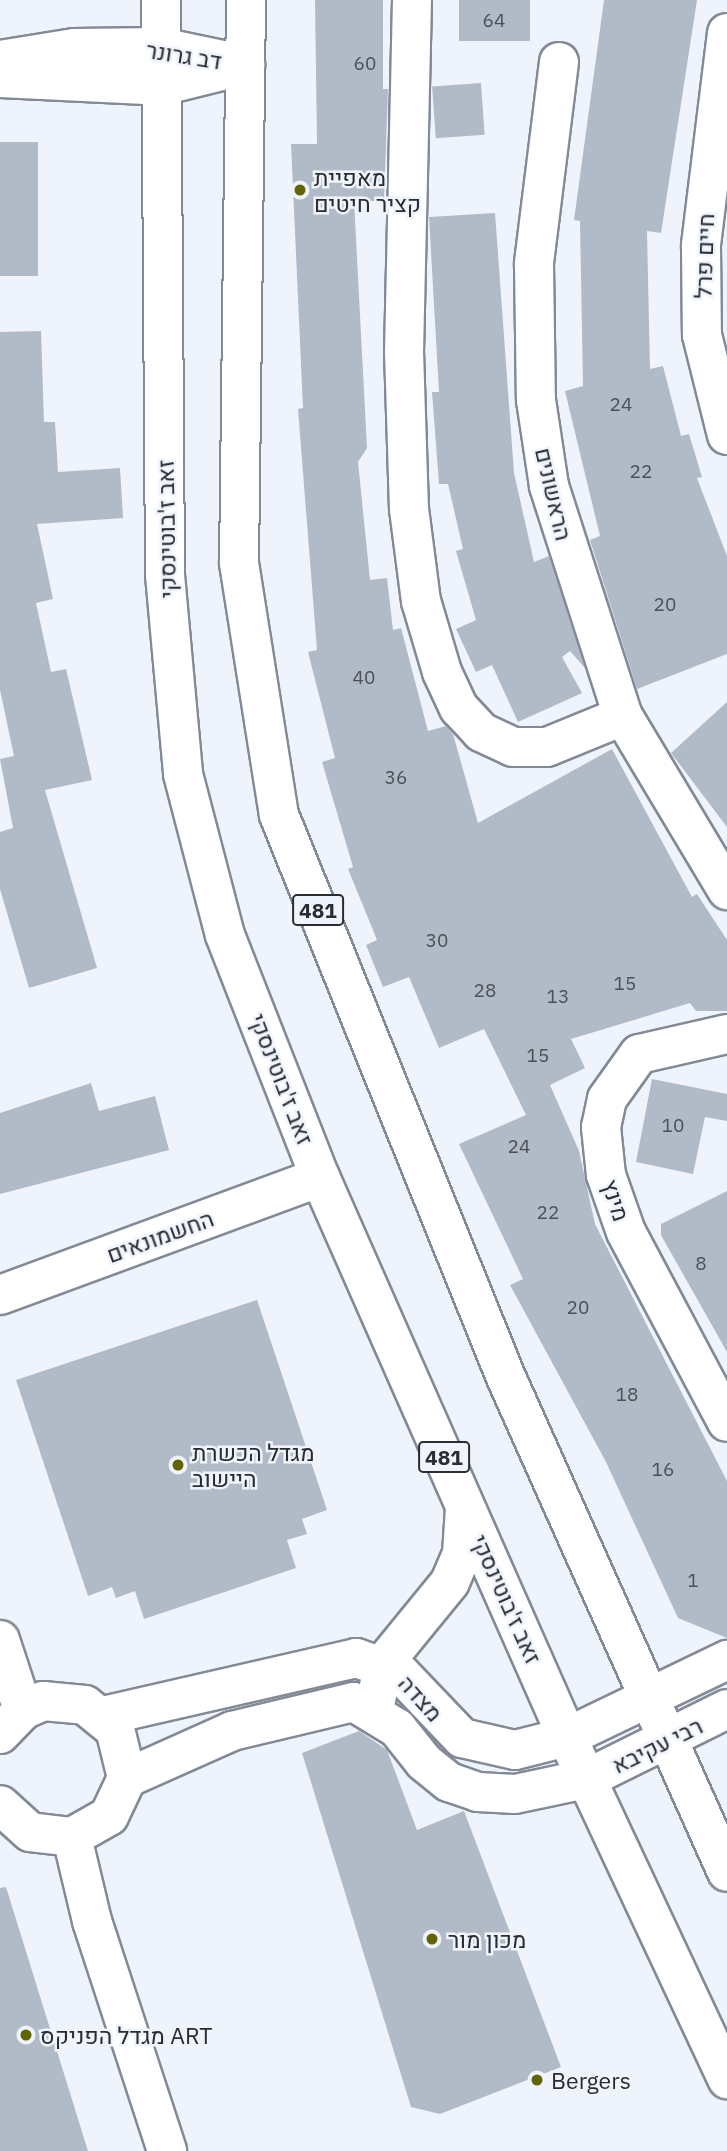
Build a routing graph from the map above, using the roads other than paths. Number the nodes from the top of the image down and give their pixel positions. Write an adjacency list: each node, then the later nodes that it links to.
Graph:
1 (161, 0): 5 (street, זאב ז'בוטינסקי / 481)
2 (247, 0): 8 (street, 481)
3 (412, 0): 13 (street)
4 (727, 33): 11 (street, חיים פרל)
5 (161, 47): 6 (street, דב גרונר); 8 (street, דב גרונר); 10 (street, זאב ז'בוטינסקי / 481)
6 (0, 60)
7 (559, 62): 13 (street, הראשונים)
8 (246, 65): 10 (street, דב גרונר); 23 (street, 481)
9 (0, 78): 10 (street, דב גרונר)
10 (161, 86): 16 (street, זאב ז'בוטינסקי / 481)
11 (714, 245): 12 (street, חיים פרל)
12 (727, 435)
13 (623, 716): 14 (street, הראשונים)
14 (727, 890)
15 (727, 1034): 18 (street, מינץ)
16 (320, 1177): 17 (street, החשמונאים); 19 (street, זאב ז'בוטינסקי / 481)
17 (0, 1295)
18 (727, 1422)
19 (465, 1505): 22 (street); 28 (street, זאב ז'בוטינסקי / 481)
20 (0, 1640): 27 (street)
21 (727, 1660): 23 (street, רבי עקיבא)
22 (384, 1663): 24 (street); 26 (street, מצדה); 28 (street, מצדה)
23 (648, 1699): 28 (street, מצדה); 29 (street, 481)
24 (374, 1709): 30 (street, מצדה); 31 (street, מצדה)
25 (727, 1709): 29 (street, רבי עקיבא)
26 (103, 1716): 27 (street); 30 (street)
27 (11, 1722)
28 (567, 1737): 31 (street, זאב ז'בוטינסקי / 481)
29 (667, 1743): 31 (street, רבי עקיבא); 34 (street, 481)
30 (127, 1778): 33 (street)
31 (586, 1779): 35 (street, זאב ז'בוטינסקי / 481)
32 (8, 1819): 33 (street)
33 (72, 1837): 36 (street)
34 (727, 1872)
35 (727, 2080)
36 (167, 2151)

